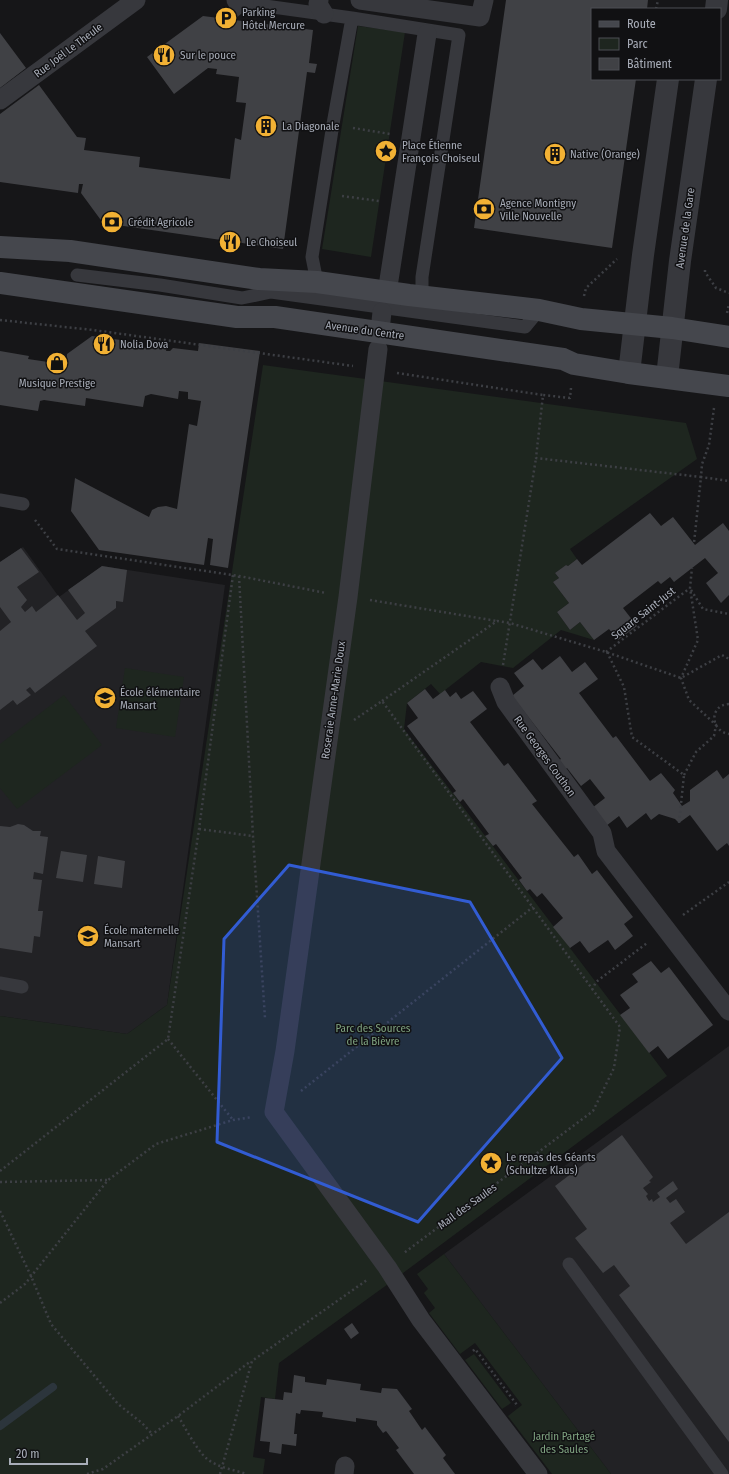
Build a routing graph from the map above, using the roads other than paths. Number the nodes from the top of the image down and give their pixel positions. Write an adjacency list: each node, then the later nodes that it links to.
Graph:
1 (136, 0): 11 (street, Rue Joël Le Theule)
2 (360, 0): 6 (street)
3 (484, 0): 6 (street)
4 (240, 2): 5 (lane); 7 (lane)
5 (321, 7): 8 (lane)
6 (429, 16): 14 (street)
7 (226, 18)
8 (352, 18): 15 (lane); 18 (lane)
9 (668, 80): 22 (street)
10 (706, 80): 23 (street, Avenue de la Gare)
11 (0, 100)
12 (0, 247): 17 (main road)
13 (77, 275): 19 (lane)
14 (389, 280)
15 (317, 282): 17 (main road); 18 (main road)
16 (0, 283): 21 (main road, Avenue du Centre)
17 (289, 288): 19 (lane); 20 (lane)
18 (422, 297): 20 (main road)
19 (242, 298): 21 (lane)
20 (539, 310): 22 (main road)
21 (275, 317): 26 (main road, Avenue du Centre)
22 (635, 324): 23 (main road); 26 (street)
23 (672, 328): 24 (main road); 27 (street, Avenue de la Gare)
24 (729, 336)
25 (378, 349): 36 (street, Roseraie Anne-Marie Doux)
26 (629, 374): 27 (main road, Avenue du Centre)
27 (667, 377): 28 (main road, Avenue du Centre)
28 (729, 386)
29 (0, 500): 30 (lane)
30 (23, 504)
31 (500, 687): 34 (street, Rue Georges Couthon)
32 (0, 983): 33 (lane)
33 (22, 987)
34 (729, 1011)
35 (569, 1264): 37 (lane)
36 (538, 1474)
37 (722, 1474)

